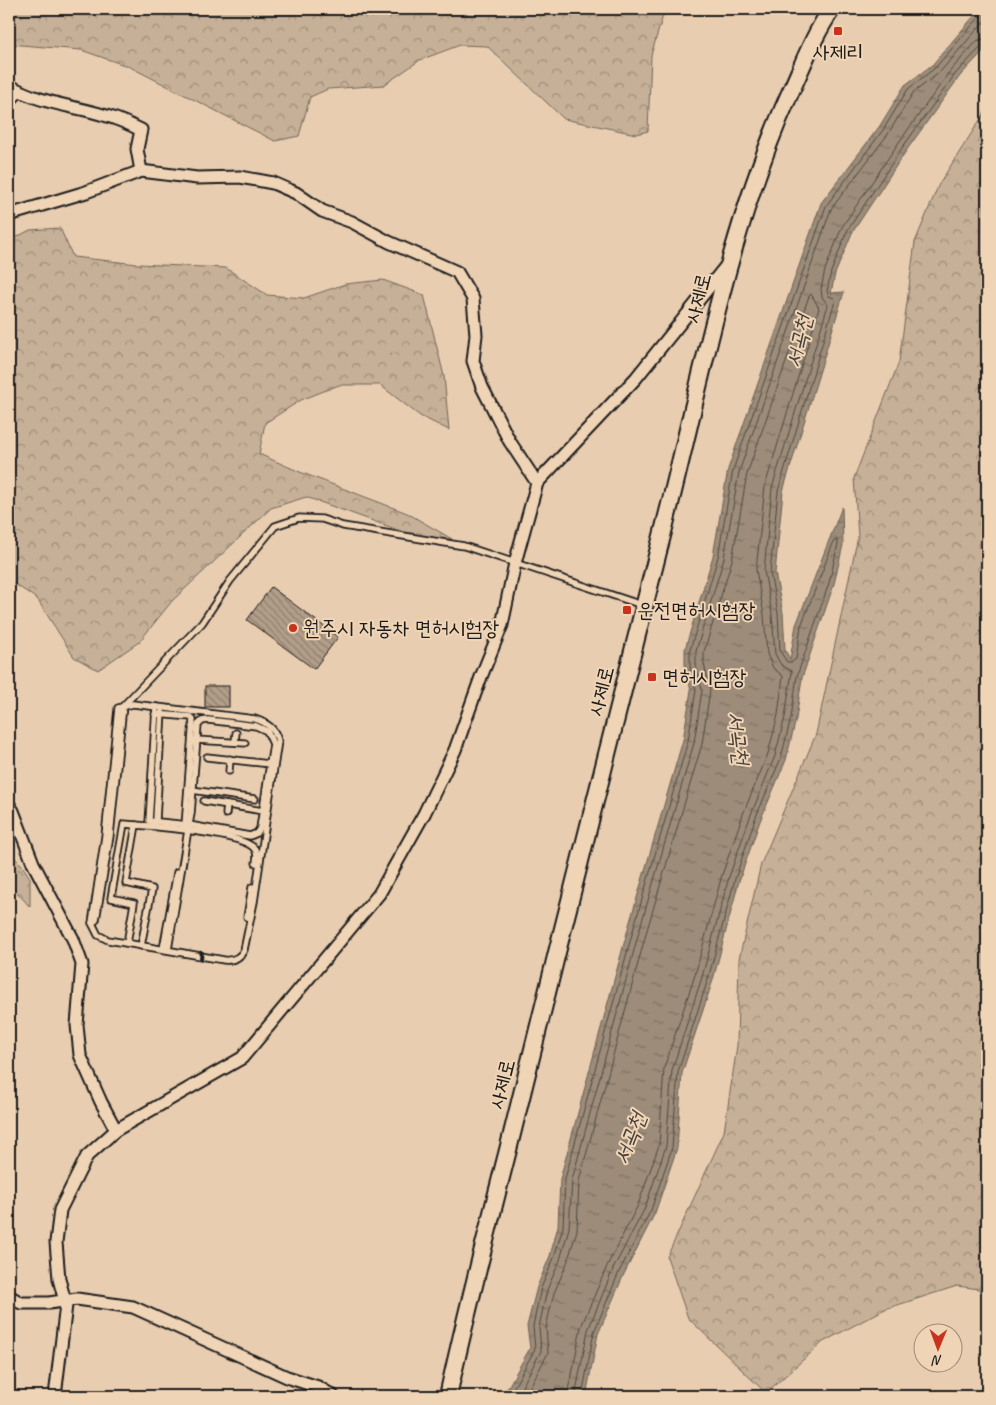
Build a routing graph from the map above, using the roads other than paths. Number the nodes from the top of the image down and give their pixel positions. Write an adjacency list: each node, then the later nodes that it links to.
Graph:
1 (829, 11): 6 (street, 사제로)
2 (14, 88): 3 (street); 4 (street)
3 (9, 101)
4 (141, 170): 5 (street); 7 (street)
5 (9, 215)
6 (728, 263): 7 (street); 9 (street, 사제로)
7 (537, 483): 8 (street)
8 (515, 563): 9 (lane); 10 (lane); 34 (street)
9 (644, 606): 39 (street, 사제로)
10 (121, 707): 11 (lane); 31 (lane)
11 (159, 711): 30 (lane); 30 (lane); 33 (lane)
12 (236, 733): 14 (lane)
13 (196, 740): 14 (lane); 18 (lane); 20 (lane)
14 (235, 742): 15 (lane)
15 (245, 743)
16 (207, 757): 17 (lane)
17 (230, 759): 18 (lane); 19 (lane)
18 (270, 764): 27 (lane)
19 (229, 771)
20 (192, 790): 22 (lane); 30 (lane)
21 (240, 790): 22 (lane)
22 (240, 797): 23 (lane)
23 (255, 800)
24 (204, 801): 26 (lane)
25 (9, 805): 34 (street)
26 (227, 805): 27 (lane); 28 (lane)
27 (263, 810): 30 (lane)
28 (226, 814)
29 (136, 825): 30 (lane); 31 (lane); 32 (lane)
30 (187, 827): 33 (lane); 33 (lane)
31 (127, 943): 32 (lane)
32 (141, 946): 33 (lane)
33 (166, 948)
34 (116, 1130): 36 (street)
35 (9, 1296): 36 (street)
36 (64, 1301): 37 (street); 38 (street)
37 (55, 1396)
38 (333, 1396)
39 (448, 1396)

